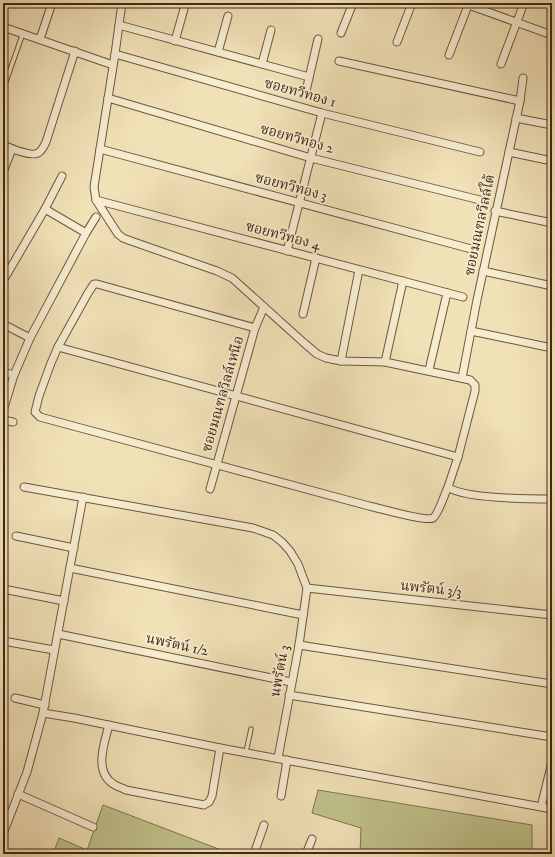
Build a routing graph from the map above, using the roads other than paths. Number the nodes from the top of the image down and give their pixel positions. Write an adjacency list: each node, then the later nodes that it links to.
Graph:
1 (52, 3): 16 (street)
2 (122, 3): 10 (street)
3 (353, 3): 14 (street)
4 (412, 3): 19 (street)
5 (524, 3): 9 (street)
6 (467, 4): 9 (street); 23 (street)
7 (184, 9): 18 (street)
8 (228, 16): 21 (street)
9 (517, 22): 15 (street); 26 (street)
10 (119, 25): 18 (street); 22 (street)
11 (3, 27): 13 (street)
12 (271, 30): 25 (street)
13 (23, 33): 16 (street); 30 (lane)
14 (341, 33)
15 (552, 35)
16 (40, 39): 20 (street)
17 (318, 39): 28 (street)
18 (175, 41): 21 (street)
19 (397, 42)
20 (75, 51): 27 (street); 38 (street)
21 (218, 52): 25 (street)
22 (116, 54): 27 (street); 34 (street, ซอยทวีทอง 1)
23 (449, 55)
24 (339, 61): 33 (street)
25 (262, 64): 28 (street)
26 (502, 64)
27 (114, 65): 32 (street)
28 (309, 77): 31 (street)
29 (523, 78): 33 (street, ซอยมณฑลวิลล์ใต้)
30 (3, 90)
31 (306, 91)
32 (108, 98): 39 (street); 42 (street, ซอยทวีทอง 2)
33 (520, 102): 35 (street, ซอยมณฑลวิลล์ใต้)
34 (322, 113): 40 (street, ซอยทวีทอง 1); 42 (street)
35 (516, 118): 36 (street); 41 (street, ซอยมณฑลวิลล์ใต้)
36 (552, 125)
37 (3, 145): 38 (street)
38 (12, 149): 44 (street)
39 (100, 149): 46 (street); 48 (street, ซอยทวีทอง 3)
40 (480, 152)
41 (509, 152): 43 (street); 50 (street, ซอยมณฑลวิลล์ใต้)
42 (311, 158): 47 (street, ซอยทวีทอง 2); 48 (street)
43 (552, 161)
44 (3, 172)
45 (62, 176): 49 (street)
46 (96, 200): 55 (street, ซอยทวีทอง 4); 64 (street)
47 (480, 200)
48 (299, 203): 54 (street, ซอยทวีทอง 3); 55 (street)
49 (45, 209): 53 (street); 59 (street)
50 (496, 211): 52 (street); 58 (street, ซอยมณฑลวิลล์ใต้)
51 (96, 217): 53 (street)
52 (552, 223)
53 (86, 233): 69 (street)
54 (474, 250)
55 (287, 251): 56 (street, ซอยทวีทอง 4)
56 (316, 258): 57 (street, ซอยทวีทอง 4); 65 (street)
57 (359, 270): 60 (street, ซอยทวีทอง 4); 72 (street)
58 (483, 271): 61 (street); 68 (street, ซอยมณฑลวิลล์ใต้)
59 (3, 281)
60 (403, 281): 62 (street, ซอยทวีทอง 4); 73 (street)
61 (552, 286)
62 (447, 293): 63 (street, ซอยทวีทอง 4); 74 (street)
63 (463, 297)
64 (264, 307): 67 (street, ซอยมณฑลวิลล์เหนือ); 72 (street)
65 (303, 314)
66 (3, 324): 69 (street)
67 (255, 328): 70 (street); 78 (street, ซอยมณฑลวิลล์เหนือ)
68 (471, 331): 71 (street); 77 (street, ซอยมณฑลวิลล์ใต้)
69 (30, 338): 76 (street)
70 (58, 347): 78 (street); 83 (street)
71 (552, 348)
72 (341, 361): 73 (street)
73 (385, 362): 74 (street)
74 (429, 370): 77 (street)
75 (3, 372): 76 (street)
76 (14, 374): 79 (street)
77 (462, 378): 82 (street)
78 (236, 396): 82 (street); 83 (street, ซอยมณฑลวิลล์เหนือ)
79 (3, 411)
80 (3, 420): 81 (street)
81 (13, 422)
82 (458, 457): 85 (street)
83 (217, 464): 85 (street); 86 (street, ซอยมณฑลวิลล์เหนือ)
84 (24, 487): 87 (street)
85 (448, 487): 88 (street)
86 (210, 489)
87 (83, 497): 90 (street); 92 (street)
88 (552, 499)
89 (16, 536): 90 (street)
90 (74, 548): 91 (street)
91 (70, 568): 94 (street); 95 (street)
92 (306, 588): 95 (street, นพรัตน์ 3); 96 (street, นพรัตน์ 3/3)
93 (8, 590): 94 (street)
94 (64, 601): 97 (street)
95 (303, 615): 99 (street, นพรัตน์ 3)
96 (552, 615)
97 (58, 634): 100 (street); 101 (street, นพรัตน์ 1/2)
98 (3, 642): 100 (street)
99 (299, 645): 101 (street, นพรัตน์ 3); 102 (street)
100 (54, 650): 105 (street)
101 (292, 682): 103 (street, นพรัตน์ 3)
102 (552, 684)
103 (289, 695): 109 (street); 112 (street, นพรัตน์ 3)
104 (15, 698): 105 (street)
105 (45, 705): 106 (street)
106 (43, 713): 107 (street); 115 (street)
107 (109, 725): 110 (street); 110 (street)
108 (251, 729): 111 (lane)
109 (552, 737)
110 (220, 748): 111 (street)
111 (246, 752): 112 (street)
112 (278, 758): 113 (street)
113 (287, 760): 116 (street); 117 (street)
114 (552, 762): 117 (street)
115 (18, 794): 120 (street); 121 (street)
116 (281, 796)
117 (541, 807): 118 (street)
118 (552, 809)
119 (264, 825): 123 (street)
120 (93, 828)
121 (3, 834)
122 (312, 839): 124 (street)
123 (254, 854)
124 (306, 854)

